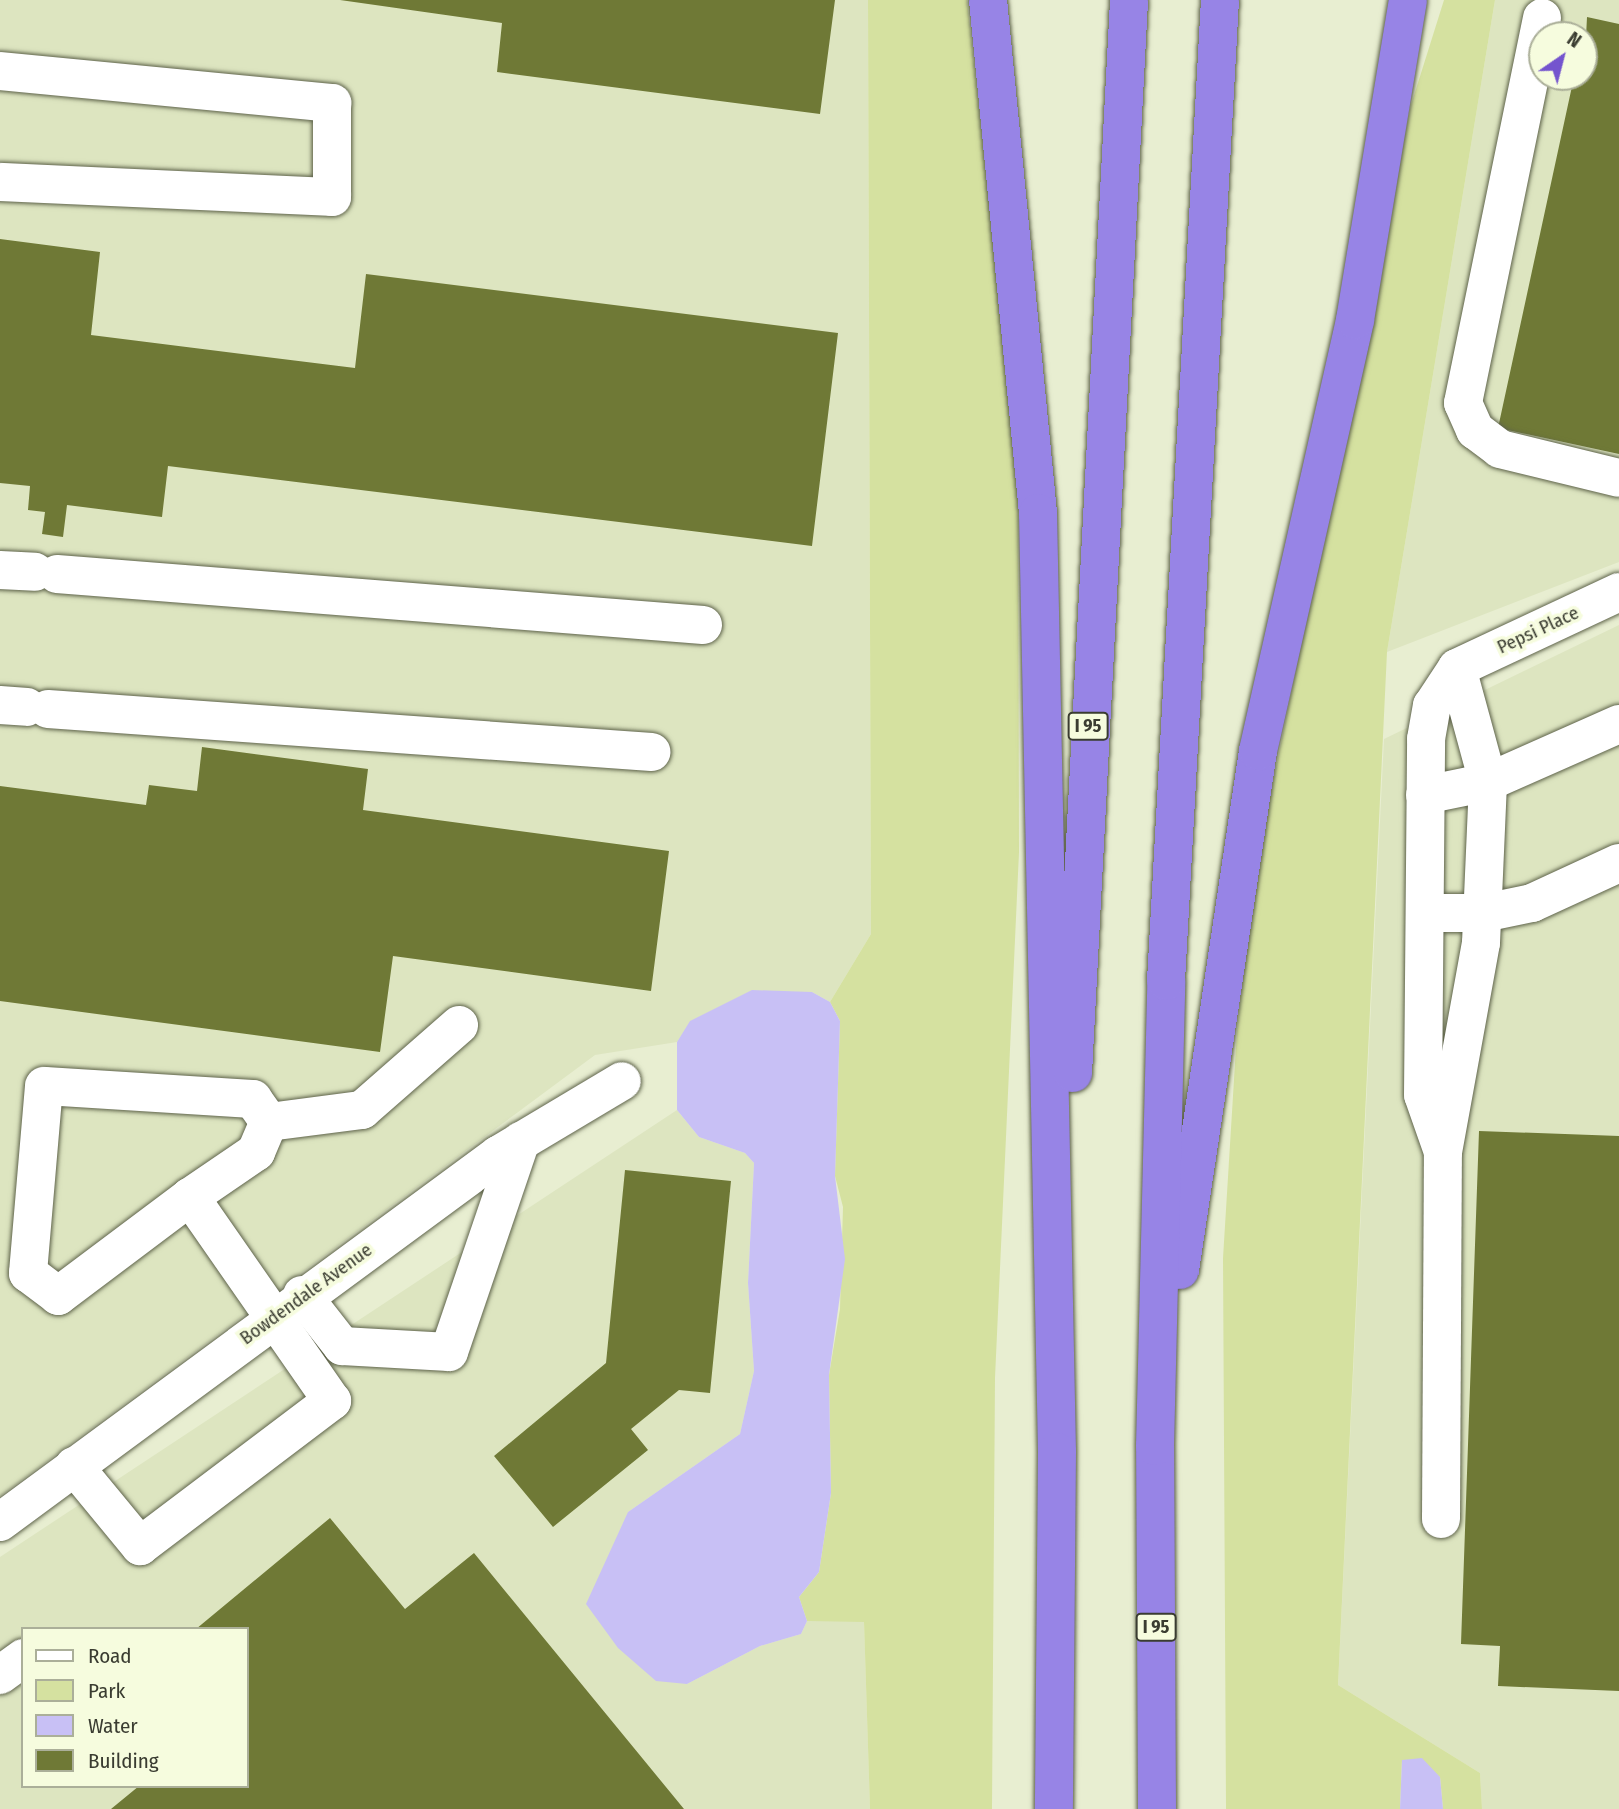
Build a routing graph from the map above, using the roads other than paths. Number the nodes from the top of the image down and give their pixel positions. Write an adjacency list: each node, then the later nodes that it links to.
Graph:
1 (988, 0): 29 (highway)
2 (1129, 0): 29 (highway, I 95)
3 (1220, 0): 28 (highway, I 95)
4 (1408, 0): 28 (highway)
5 (1542, 18): 8 (street)
6 (0, 71): 7 (street)
7 (0, 182)
8 (1619, 478)
9 (31, 572): 11 (street)
10 (1619, 592): 12 (street, Pepsi Place)
11 (703, 625)
12 (1457, 668): 16 (street); 17 (street)
13 (25, 707): 15 (street)
14 (1619, 724): 16 (street)
15 (651, 752)
16 (1489, 782): 17 (street); 20 (street)
17 (1426, 794): 19 (street)
18 (1619, 863): 20 (street)
19 (1426, 913): 20 (street); 25 (street)
20 (1484, 913): 25 (street)
21 (459, 1026): 23 (street)
22 (622, 1081): 24 (street, Bowdendale Avenue)
23 (269, 1122): 26 (street); 26 (street)
24 (521, 1141): 27 (street, Bowdendale Avenue); 27 (street)
25 (1443, 1152): 31 (street)
26 (190, 1198): 27 (street)
27 (288, 1305): 30 (street, Bowdendale Avenue); 30 (street)
28 (1154, 1446): 36 (highway, I 95)
29 (1057, 1452): 35 (highway, I 95)
30 (74, 1466): 32 (street, Bowdendale Avenue)
31 (1441, 1519)
32 (0, 1522)
33 (21, 1659): 34 (street)
34 (0, 1675)
35 (1054, 1809)
36 (1157, 1809)

